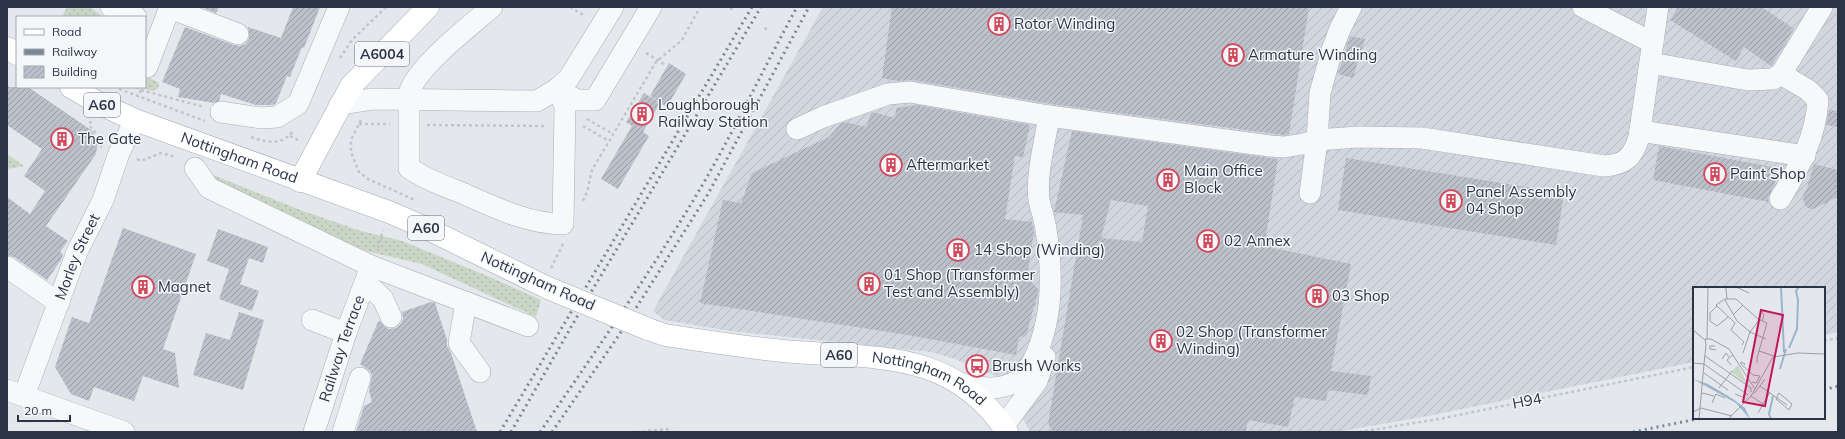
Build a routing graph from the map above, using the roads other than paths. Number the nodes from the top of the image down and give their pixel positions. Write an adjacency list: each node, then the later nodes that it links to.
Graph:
1 (111, 7): 12 (street)
2 (339, 7): 25 (street)
3 (428, 7): 24 (main road, A6004)
4 (492, 7): 23 (street)
5 (1351, 7): 30 (street)
6 (1583, 7): 15 (street)
7 (1658, 7): 15 (street)
8 (1822, 7): 20 (street)
9 (170, 8): 13 (street); 14 (street)
10 (611, 10): 11 (street); 22 (street)
11 (650, 10): 22 (street)
12 (134, 16)
13 (153, 24): 19 (street)
14 (238, 34)
15 (1653, 43): 18 (street)
16 (7, 48): 17 (main road)
17 (16, 53)
18 (1650, 63): 20 (street); 29 (street)
19 (147, 67)
20 (1781, 74): 31 (street)
21 (73, 88): 27 (main road, Nottingham Road / A60)
22 (557, 89): 23 (street); 23 (street)
23 (409, 100): 24 (street)
24 (340, 104): 33 (main road, A6004)
25 (221, 112)
26 (1049, 116): 28 (street); 30 (street); 43 (street)
27 (135, 120): 33 (main road, Nottingham Road / A60); 39 (street, Morley Street)
28 (797, 129)
29 (1640, 131): 30 (street); 31 (street)
30 (1317, 140): 34 (street)
31 (1805, 156): 35 (street)
32 (195, 168): 36 (street)
33 (300, 181): 47 (main road, Nottingham Road / A60, bridge)
34 (1310, 193)
35 (1780, 199)
36 (371, 267): 38 (street); 40 (street); 44 (street, Railway Terrace)
37 (7, 268): 39 (street)
38 (466, 302): 42 (street); 45 (street)
39 (58, 303): 48 (street, Morley Street)
40 (391, 316)
41 (312, 320): 44 (street)
42 (528, 326)
43 (1046, 326): 47 (street); 52 (street)
44 (346, 332): 49 (street, Railway Terrace)
45 (480, 372)
46 (360, 378): 51 (street)
47 (959, 384): 52 (main road, Nottingham Road / A60)
48 (16, 393): 50 (street)
49 (317, 423): 51 (street)
50 (90, 426): 53 (street)
51 (345, 427)
52 (1005, 429)
53 (124, 432)

